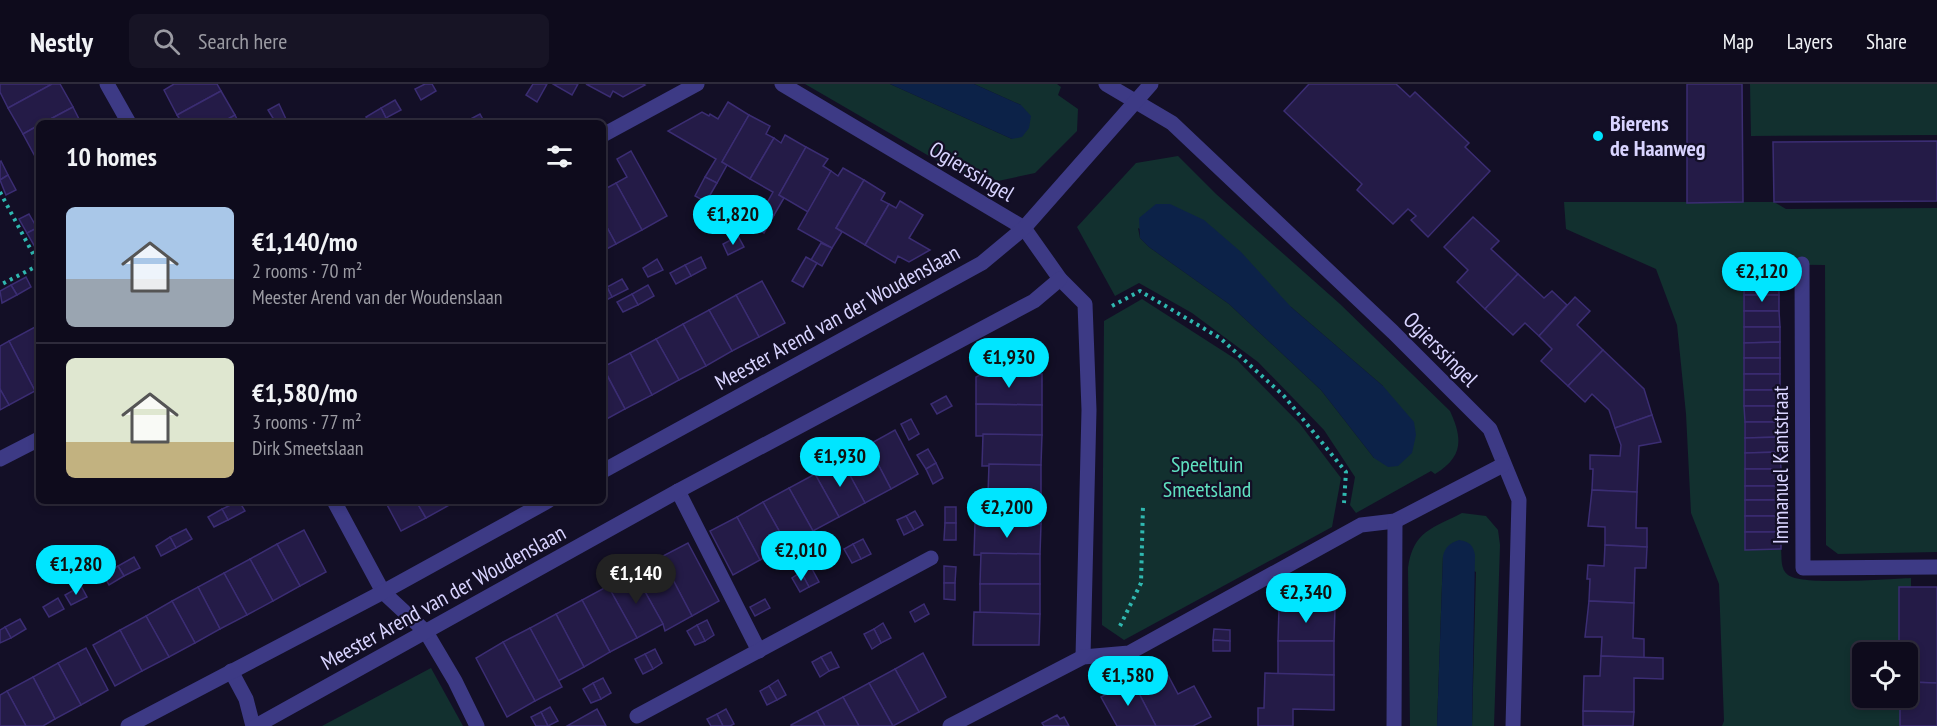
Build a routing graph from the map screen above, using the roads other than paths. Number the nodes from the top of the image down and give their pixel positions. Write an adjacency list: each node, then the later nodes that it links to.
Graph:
1 (107, 84): 7 (street)
2 (696, 84): 8 (street)
3 (782, 84): 9 (street, Ogierssingel)
4 (1106, 84): 6 (street, Ogierssingel)
5 (1150, 84): 6 (street)
6 (1135, 100): 9 (street, Ogierssingel); 14 (street, Ogierssingel)
7 (127, 120)
8 (606, 133)
9 (1024, 228): 11 (street); 15 (street, Meester Arend van der Woudenslaan)
10 (1802, 264): 21 (street, Immanuel Kantstraat)
11 (1060, 279): 16 (street, Meester Arend van der Woudenslaan); 25 (street)
12 (36, 441): 13 (street)
13 (0, 459)
14 (1503, 465): 19 (street); 33 (street, Ogierssingel)
15 (606, 469)
16 (678, 491): 23 (street, Meester Arend van der Woudenslaan); 24 (street)
17 (336, 504): 22 (street)
18 (543, 504): 22 (street, Meester Arend van der Woudenslaan)
19 (1395, 521): 25 (street); 32 (street)
20 (931, 558): 24 (street)
21 (1937, 567)
22 (383, 592): 23 (street); 26 (street, Meester Arend van der Woudenslaan)
23 (426, 632): 29 (street, Meester Arend van der Woudenslaan); 30 (street)
24 (759, 651): 27 (street)
25 (1083, 657): 31 (street)
26 (231, 671): 28 (street, Meester Arend van der Woudenslaan); 29 (street)
27 (637, 716)
28 (128, 726)
29 (254, 726)
30 (477, 726)
31 (950, 726)
32 (1394, 726)
33 (1513, 726)

